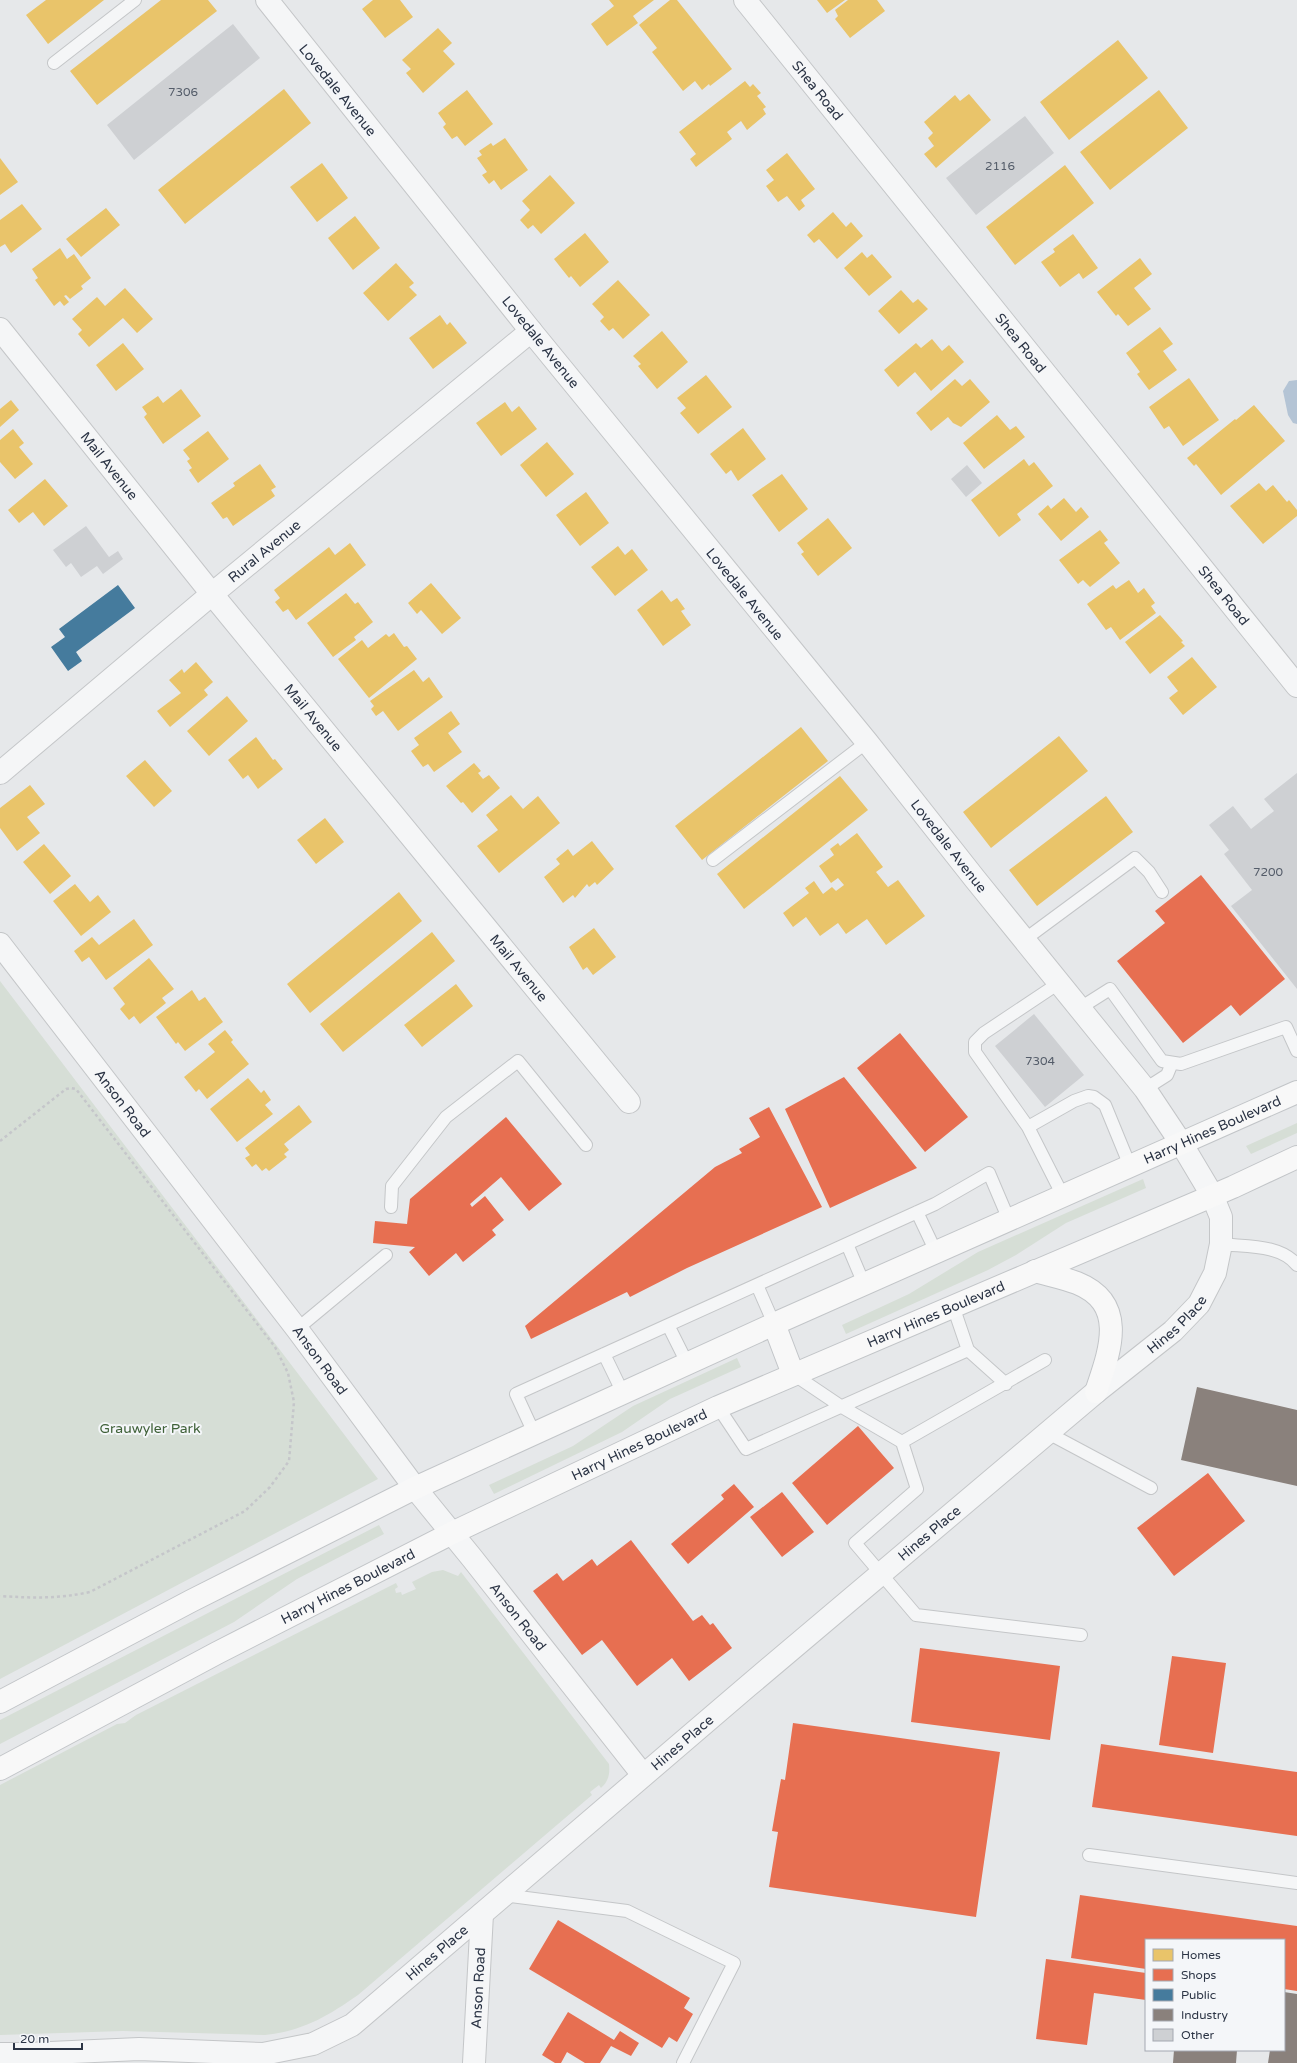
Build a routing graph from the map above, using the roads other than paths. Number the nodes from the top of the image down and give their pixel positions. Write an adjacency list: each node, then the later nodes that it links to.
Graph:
1 (134, 0): 4 (lane)
2 (267, 0): 6 (street, Lovedale Avenue)
3 (745, 0): 8 (street, Shea Road)
4 (54, 64)
5 (0, 329): 7 (street, Mail Avenue)
6 (532, 332): 7 (street, Rural Avenue); 9 (street, Lovedale Avenue)
7 (212, 594): 10 (street, Rural Avenue); 21 (street, Mail Avenue)
8 (1297, 686)
9 (867, 742): 11 (lane); 13 (street, Lovedale Avenue)
10 (0, 773)
11 (713, 860)
12 (1162, 892): 13 (lane)
13 (1024, 940): 15 (street, Lovedale Avenue)
14 (0, 944): 43 (street, Anson Road)
15 (1059, 983): 16 (street, Lovedale Avenue); 22 (lane)
16 (1080, 1008): 18 (lane); 19 (street, Lovedale Avenue)
17 (1297, 1051): 18 (lane)
18 (1172, 1063): 19 (lane)
19 (1145, 1089): 23 (street, Lovedale Avenue)
20 (1297, 1092): 23 (main road, Harry Hines Boulevard)
21 (629, 1102)
22 (1028, 1126): 26 (lane); 28 (lane)
23 (1182, 1143): 26 (main road, Harry Hines Boulevard); 27 (street, Lovedale Avenue)
24 (586, 1146): 29 (lane)
25 (1297, 1157): 27 (main road, Harry Hines Boulevard)
26 (1130, 1166): 28 (main road, Harry Hines Boulevard)
27 (1212, 1195): 33 (street, Hines Place); 37 (main road, Harry Hines Boulevard)
28 (1063, 1196): 31 (main road, Harry Hines Boulevard)
29 (391, 1206)
30 (918, 1212): 31 (lane); 32 (lane); 34 (lane)
31 (1009, 1220): 34 (main road, Harry Hines Boulevard)
32 (846, 1244): 38 (lane); 39 (lane)
33 (1221, 1244): 36 (lane); 50 (street, Hines Place)
34 (936, 1252): 38 (main road, Harry Hines Boulevard)
35 (386, 1255): 43 (lane)
36 (1297, 1265)
37 (1035, 1271): 40 (main road, Harry Hines Boulevard); 50 (main road)
38 (864, 1284): 41 (main road, Harry Hines Boulevard)
39 (757, 1285): 41 (lane); 42 (lane)
40 (952, 1306): 44 (lane); 48 (main road, Harry Hines Boulevard)
41 (774, 1324): 47 (main road, Harry Hines Boulevard); 48 (main road)
42 (668, 1325): 45 (lane); 47 (lane)
43 (296, 1329): 57 (street, Anson Road)
44 (968, 1350): 49 (lane); 53 (lane)
45 (604, 1354): 51 (lane); 54 (lane)
46 (1045, 1360): 49 (lane)
47 (687, 1363): 51 (main road, Harry Hines Boulevard)
48 (793, 1374): 52 (main road, Harry Hines Boulevard); 53 (lane)
49 (1006, 1384): 56 (lane)
50 (1096, 1392): 55 (street, Hines Place)
51 (623, 1393): 54 (main road, Harry Hines Boulevard)
52 (718, 1407): 53 (lane); 59 (main road, Harry Hines Boulevard)
53 (842, 1407): 56 (lane)
54 (534, 1433): 57 (main road, Harry Hines Boulevard)
55 (1048, 1433): 58 (lane); 60 (street, Hines Place)
56 (902, 1442): 60 (lane)
57 (415, 1488): 59 (street, Anson Road); 62 (main road, Harry Hines Boulevard)
58 (1151, 1488)
59 (452, 1532): 63 (main road, Harry Hines Boulevard); 64 (street, Anson Road)
60 (881, 1574): 61 (lane); 64 (street, Hines Place)
61 (1081, 1635)
62 (0, 1702)
63 (0, 1769)
64 (643, 1775): 67 (street, Hines Place)
65 (1089, 1855): 66 (lane)
66 (1297, 1883)
67 (502, 1894): 68 (street, Hines Place); 74 (lane)
68 (482, 1914): 70 (street, Hines Place); 73 (street, Anson Road)
69 (0, 2054): 71 (street, Hines Place)
70 (263, 2054): 71 (street, Hines Place); 72 (street)
71 (139, 2056)
72 (299, 2063)
73 (474, 2063)
74 (683, 2063)

